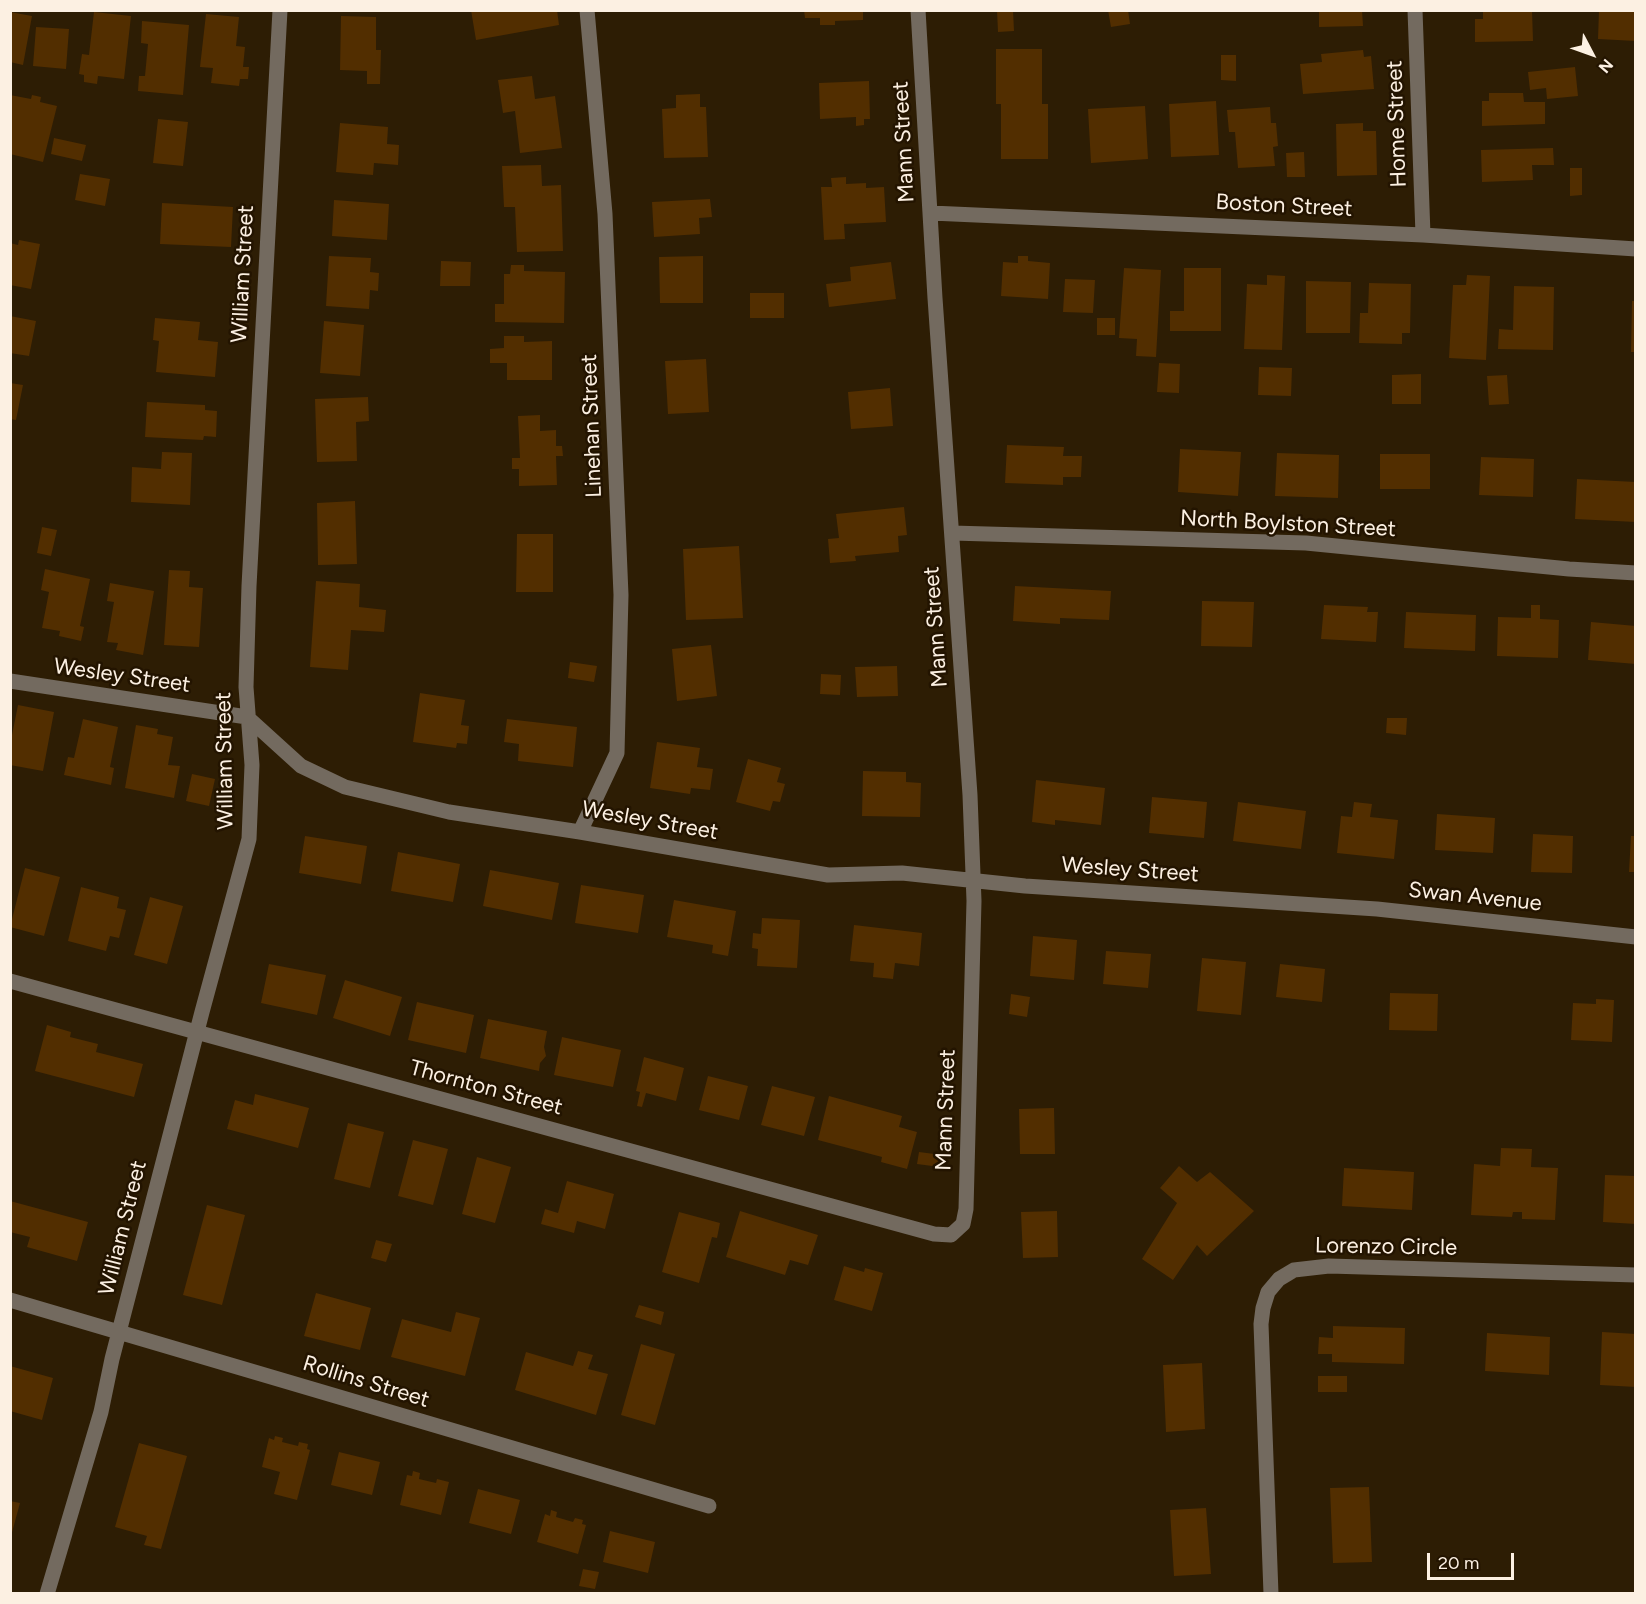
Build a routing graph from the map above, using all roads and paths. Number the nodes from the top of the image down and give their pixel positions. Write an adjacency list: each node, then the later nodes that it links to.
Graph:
1 (280, 10): 11 (street, William Street)
2 (587, 10): 12 (street, Linehan Street)
3 (918, 10): 5 (street, Mann Street)
4 (1415, 10): 6 (street, Home Street)
5 (931, 213): 6 (street, Boston Street); 8 (street, Mann Street)
6 (1424, 235): 7 (street, Boston Street)
7 (1635, 249)
8 (952, 533): 9 (street, North Boylston Street); 13 (street, Mann Street)
9 (1628, 572)
10 (10, 681): 11 (street, Wesley Street)
11 (247, 717): 12 (street, Wesley Street); 17 (street, William Street)
12 (580, 832): 13 (street, Wesley Street)
13 (973, 880): 14 (street, Wesley Street); 18 (street, Mann Street)
14 (1310, 904): 15 (street, Swan Avenue)
15 (1635, 936)
16 (10, 981): 17 (street, Thornton Street)
17 (196, 1032): 18 (street, Thornton Street); 21 (street, William Street)
18 (951, 1235)
19 (1635, 1275): 24 (street, Lorenzo Circle)
20 (10, 1300): 21 (street, Rollins Street)
21 (120, 1331): 22 (street, Rollins Street); 23 (street, William Street)
22 (709, 1506)
23 (48, 1593)
24 (1271, 1593)

